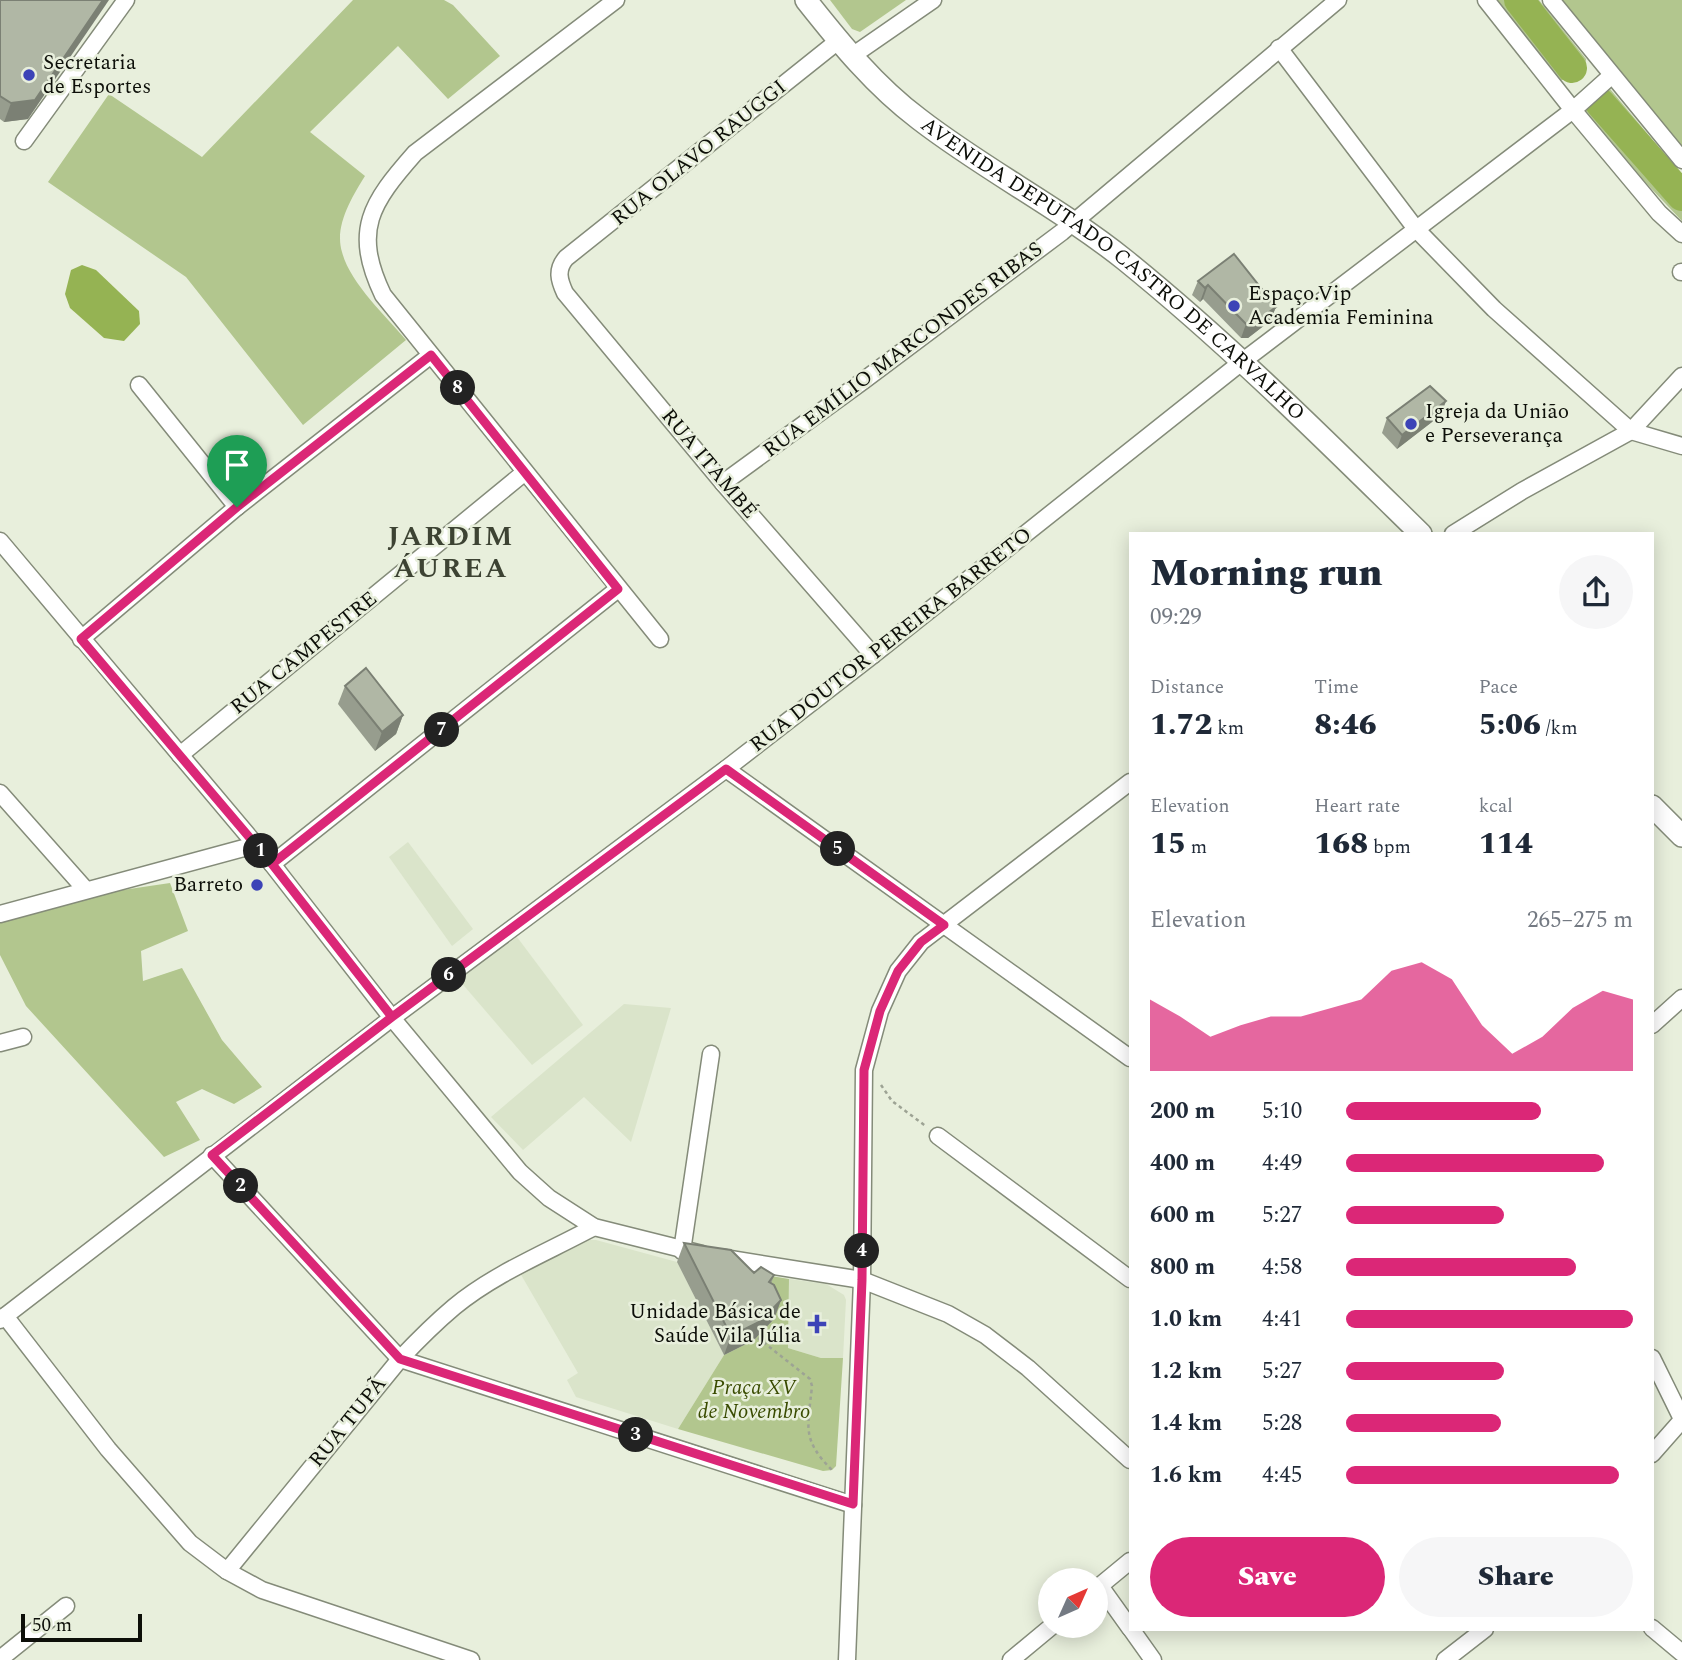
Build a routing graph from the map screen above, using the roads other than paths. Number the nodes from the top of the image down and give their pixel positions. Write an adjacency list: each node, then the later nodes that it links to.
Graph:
1 (126, 0): 12 (street)
2 (616, 0): 18 (street)
3 (806, 0): 9 (main road, AVENIDA DEPUTADO CASTRO DE CARVALHO)
4 (933, 0): 9 (street, RUA OLAVO RAUGGI)
5 (1338, 0): 8 (street, RUA EMÍLIO MARCONDES RIBAS)
6 (1486, 0): 11 (street)
7 (1551, 0): 10 (street)
8 (1279, 48): 14 (street, RUA EMÍLIO MARCONDES RIBAS); 15 (street)
9 (845, 49): 14 (main road, AVENIDA DEPUTADO CASTRO DE CARVALHO); 17 (street, RUA OLAVO RAUGGI)
10 (1611, 76): 11 (street, RUA DOUTOR PEREIRA BARRETO); 13 (street)
11 (1573, 110): 15 (street, RUA DOUTOR PEREIRA BARRETO); 16 (street)
12 (24, 141)
13 (1682, 160)
14 (1073, 222): 19 (main road, AVENIDA DEPUTADO CASTRO DE CARVALHO); 25 (street, RUA EMÍLIO MARCONDES RIBAS)
15 (1416, 229): 19 (street, RUA DOUTOR PEREIRA BARRETO); 22 (street)
16 (1682, 234)
17 (561, 265): 25 (street, RUA ITAMBÉ)
18 (431, 355): 24 (street); 26 (street)
19 (1243, 361): 27 (main road, AVENIDA DEPUTADO CASTRO DE CARVALHO); 33 (street, RUA DOUTOR PEREIRA BARRETO)
20 (1682, 376): 22 (street)
21 (139, 385): 26 (street)
22 (1631, 431): 23 (street); 28 (street)
23 (1682, 446)
24 (525, 472): 30 (street); 34 (street, RUA CAMPESTRE)
25 (723, 483): 33 (street, RUA ITAMBÉ)
26 (237, 507): 31 (street)
27 (1419, 532)
28 (1456, 532)
29 (0, 541): 31 (street)
30 (618, 589): 32 (street); 41 (street)
31 (81, 639): 34 (street)
32 (660, 639)
33 (873, 655): 35 (street, RUA DOUTOR PEREIRA BARRETO)
34 (180, 755): 40 (street)
35 (726, 769): 44 (street); 46 (street, RUA DOUTOR PEREIRA BARRETO)
36 (1129, 783): 44 (street)
37 (0, 793): 42 (street)
38 (1654, 808): 39 (main road)
39 (1682, 836)
40 (255, 845): 41 (street); 42 (street)
41 (272, 864): 46 (street)
42 (86, 890): 43 (street)
43 (0, 914)
44 (944, 925): 51 (street); 57 (street)
45 (1682, 998): 47 (street)
46 (392, 1017): 53 (street, RUA DOUTOR PEREIRA BARRETO); 54 (street)
47 (1654, 1023)
48 (23, 1037): 49 (street)
49 (0, 1043)
50 (711, 1054): 55 (street)
51 (1129, 1057)
52 (938, 1136): 56 (street)
53 (212, 1155): 58 (street, RUA DOUTOR PEREIRA BARRETO); 59 (street)
54 (594, 1227): 55 (street); 59 (street, RUA TUPÃ)
55 (682, 1251): 57 (street)
56 (1129, 1278)
57 (862, 1280): 63 (street); 64 (street)
58 (3, 1318): 66 (street)
59 (400, 1359): 64 (street); 66 (street, RUA TUPÃ)
60 (1654, 1362): 61 (street)
61 (1682, 1419): 62 (street)
62 (1654, 1452)
63 (1129, 1459)
64 (853, 1504): 78 (street)
65 (1129, 1563): 67 (street)
66 (227, 1571): 77 (street)
67 (1108, 1579)
68 (1108, 1600): 70 (street)
69 (65, 1606): 76 (street)
70 (1129, 1626)
71 (1654, 1630): 75 (street)
72 (1132, 1631): 80 (street)
73 (1482, 1631): 81 (street)
74 (1038, 1638): 79 (street)
75 (1682, 1653)
76 (0, 1659)
77 (471, 1660)
78 (848, 1660)
79 (1011, 1660)
80 (1153, 1660)
81 (1445, 1660)

